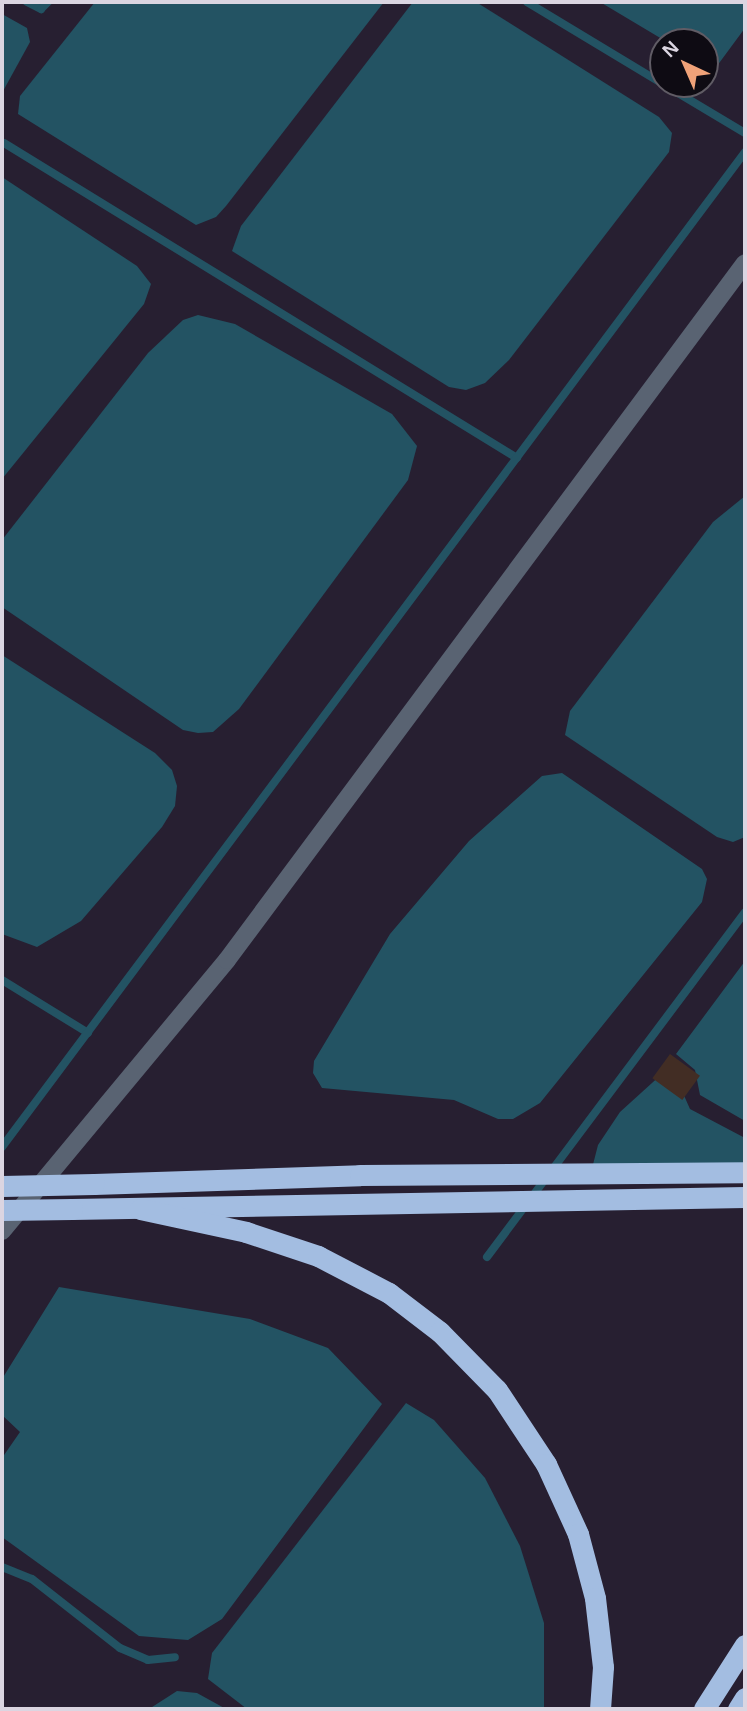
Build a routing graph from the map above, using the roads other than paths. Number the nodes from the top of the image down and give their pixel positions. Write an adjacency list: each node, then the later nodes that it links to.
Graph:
1 (745, 264): 7 (street)
2 (745, 1172): 3 (highway, bridge)
3 (2, 1186)
4 (745, 1197): 5 (highway)
5 (140, 1209): 6 (highway, bridge); 10 (highway)
6 (2, 1210)
7 (2, 1231)
8 (745, 1646): 11 (highway)
9 (745, 1698): 12 (highway)
10 (600, 1709)
11 (704, 1709)
12 (738, 1709)

